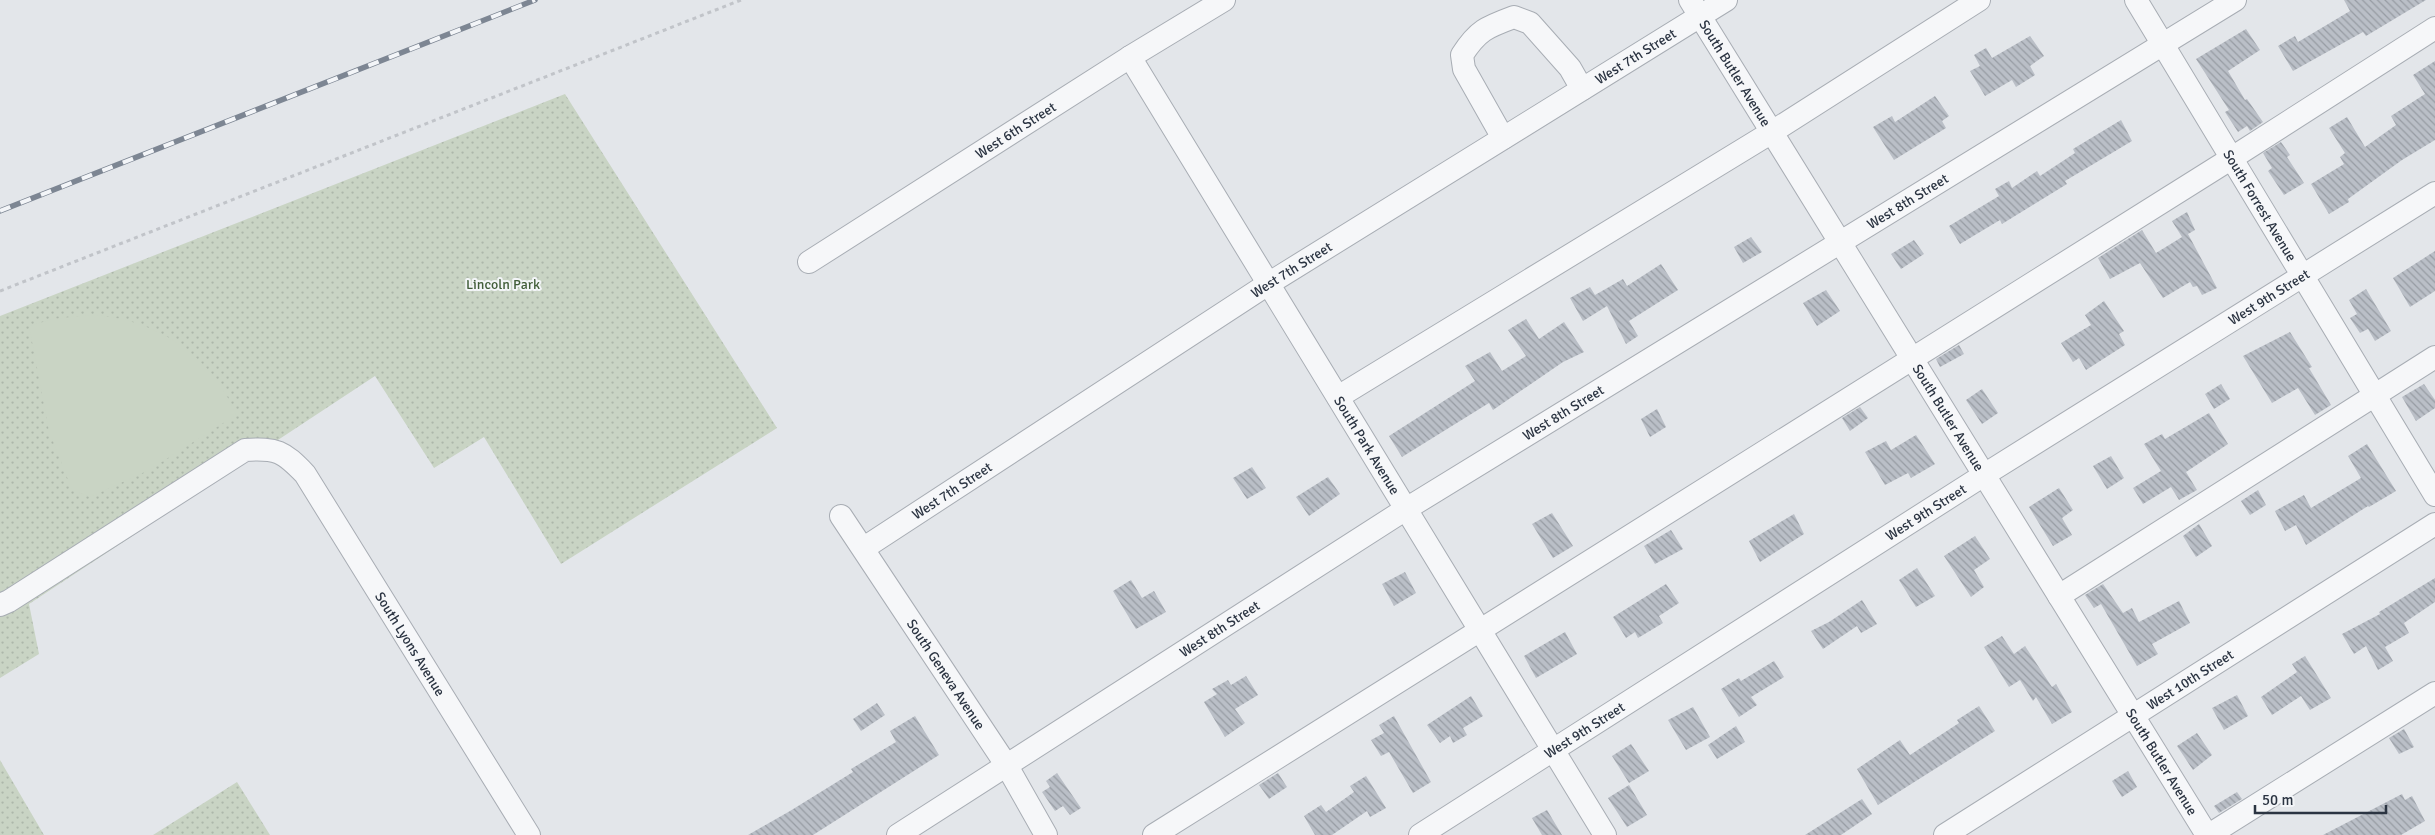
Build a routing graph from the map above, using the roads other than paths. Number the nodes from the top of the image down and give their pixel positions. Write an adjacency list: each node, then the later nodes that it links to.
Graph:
1 (1224, 0): 9 (street, West 6th Street)
2 (1726, 0): 6 (street, West 7th Street)
3 (1979, 0): 11 (street)
4 (2136, 0): 8 (street, South Forrest Avenue)
5 (2235, 0): 8 (street, West 8th Street)
6 (1695, 8): 10 (street, West 7th Street); 11 (street, South Butler Avenue)
7 (2435, 28): 13 (street)
8 (2164, 45): 13 (street, South Forrest Avenue); 15 (street, West 8th Street)
9 (1130, 57): 16 (street, West 6th Street); 18 (street, South Park Avenue)
10 (1582, 89): 12 (street, West 7th Street); 12 (street)
11 (1772, 132): 15 (street, South Butler Avenue); 22 (street)
12 (1503, 138): 18 (street, West 7th Street)
13 (2232, 158): 17 (street, South Forrest Avenue); 20 (street)
14 (2435, 193): 17 (street, West 9th Street)
15 (1839, 241): 20 (street, South Butler Avenue); 25 (street, West 8th Street)
16 (809, 262)
17 (2303, 276): 21 (street, South Forrest Avenue); 23 (street, West 9th Street)
18 (1268, 284): 22 (street, South Park Avenue); 28 (street, West 7th Street)
19 (2435, 357): 21 (street)
20 (1912, 358): 23 (street, South Butler Avenue); 31 (street)
21 (2375, 395): 24 (street, South Forrest Avenue); 29 (street)
22 (1338, 398): 25 (street, South Park Avenue)
23 (1984, 475): 29 (street, South Butler Avenue); 34 (street, West 9th Street)
24 (2435, 495)
25 (1406, 509): 31 (street, South Park Avenue); 35 (street, West 8th Street)
26 (842, 516): 28 (street, South Geneva Avenue)
27 (2435, 524): 33 (street, West 10th Street)
28 (864, 548): 35 (street, South Geneva Avenue)
29 (2059, 596): 33 (street, South Butler Avenue)
30 (0, 605): 36 (street, South Lyons Avenue)
31 (1479, 629): 34 (street, South Park Avenue); 39 (street)
32 (2435, 694): 43 (street)
33 (2133, 716): 42 (street, West 10th Street); 43 (street, South Butler Avenue)
34 (1554, 751): 40 (street, West 9th Street); 41 (street, South Park Avenue)
35 (1007, 766): 37 (street, West 8th Street); 38 (street, South Geneva Avenue)
36 (529, 835)
37 (898, 835)
38 (1046, 835)
39 (1154, 835)
40 (1420, 835)
41 (1605, 835)
42 (1945, 835)
43 (2208, 835)

